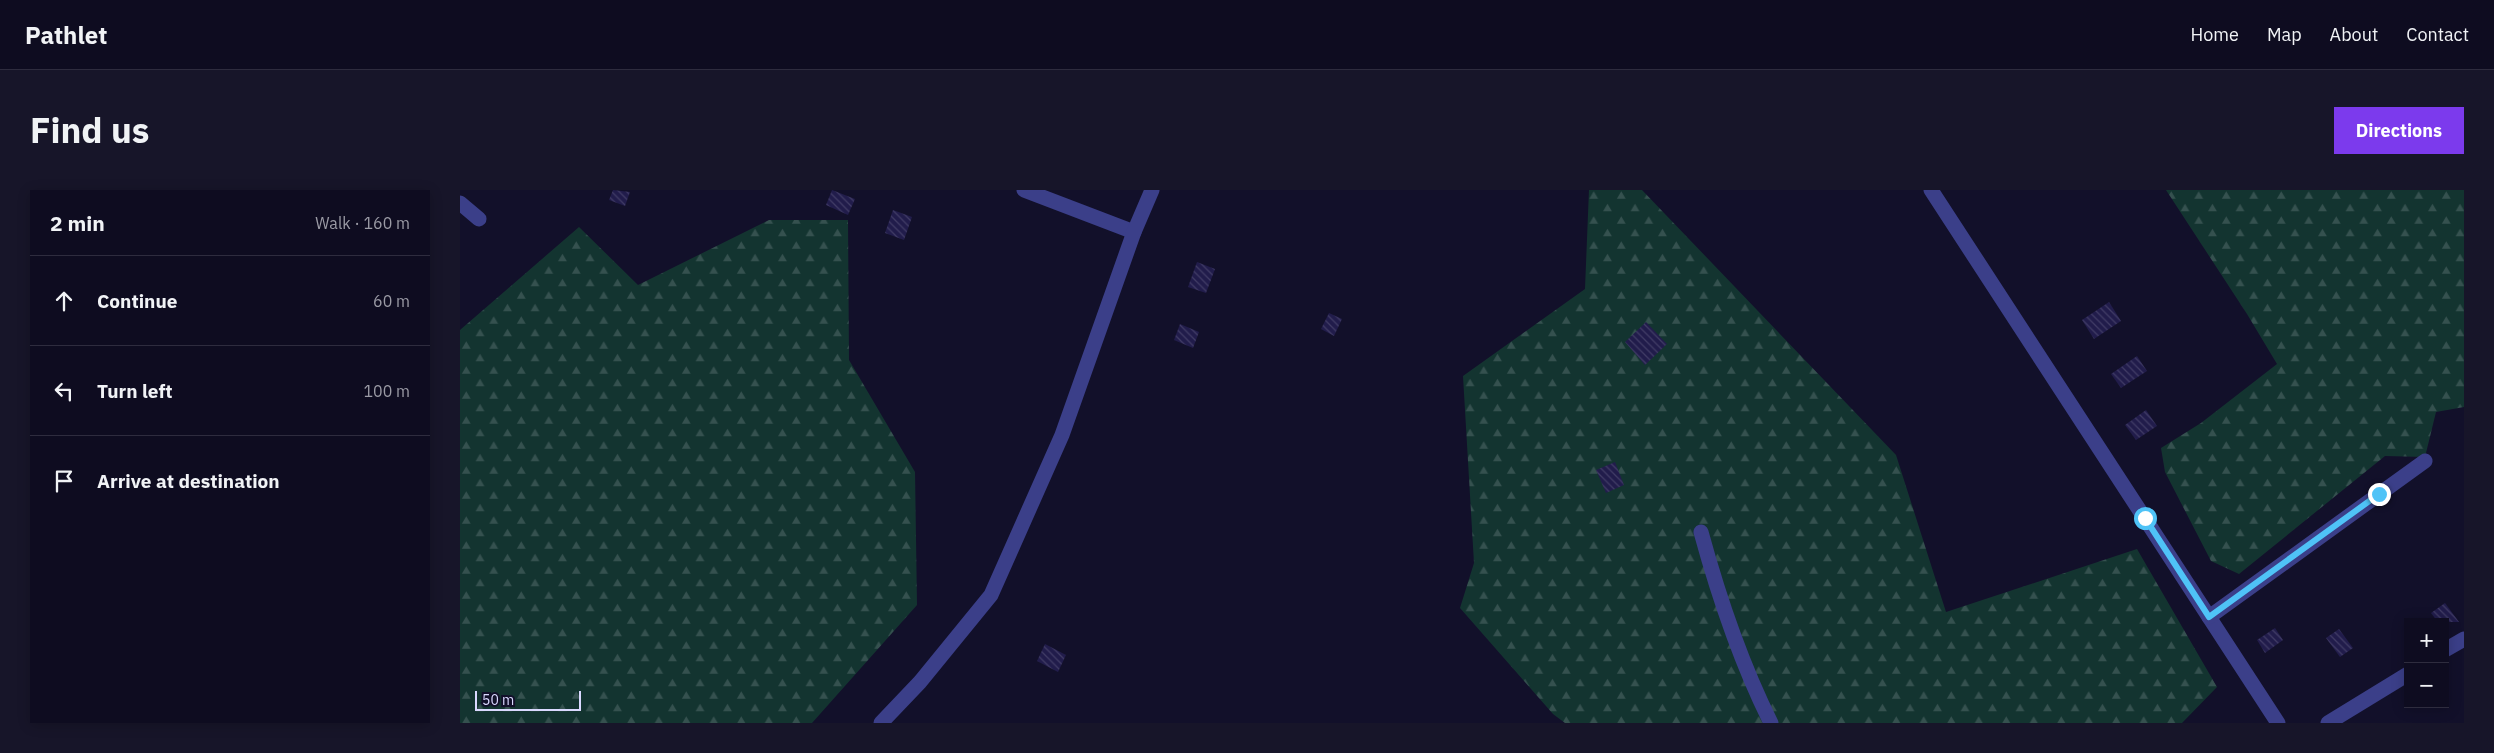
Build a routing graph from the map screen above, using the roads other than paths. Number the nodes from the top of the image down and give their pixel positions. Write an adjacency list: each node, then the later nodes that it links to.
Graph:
1 (1024, 190): 6 (street)
2 (1152, 190): 6 (street)
3 (1931, 190): 9 (street)
4 (460, 203): 5 (street)
5 (479, 219)
6 (1134, 232): 13 (street)
7 (2425, 461): 9 (street)
8 (1701, 532): 14 (street)
9 (2209, 617): 15 (street)
10 (2464, 639): 11 (street)
11 (2449, 648)
12 (2404, 676): 16 (street)
13 (882, 723)
14 (1771, 723)
15 (2278, 723)
16 (2328, 723)

